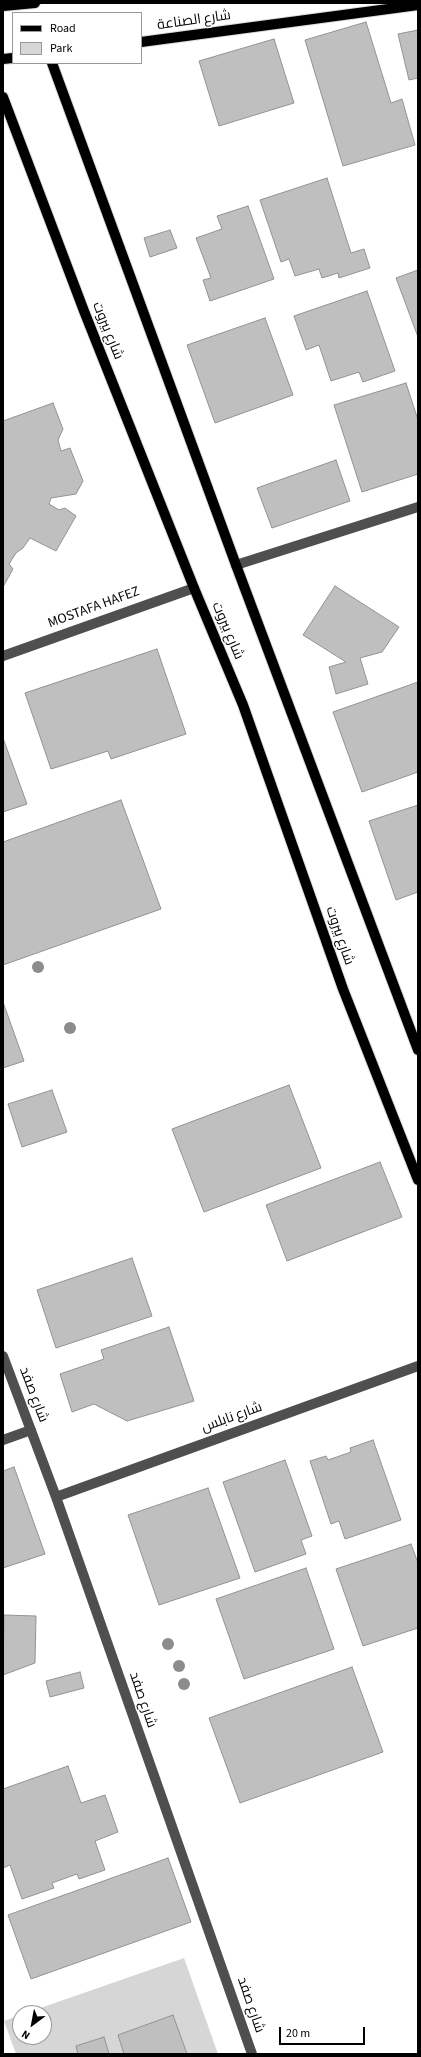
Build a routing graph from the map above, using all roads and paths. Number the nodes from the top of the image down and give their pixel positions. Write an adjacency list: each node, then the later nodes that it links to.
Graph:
1 (34, 3): 3 (main road)
2 (418, 5): 4 (main road, شارع الصناعة)
3 (3, 6)
4 (142, 42)
5 (52, 64): 8 (main road)
6 (3, 97): 9 (main road, شارع بيروت)
7 (418, 507): 8 (street)
8 (236, 565): 11 (main road)
9 (194, 588): 10 (street, MOSTAFA HAFEZ); 12 (main road, شارع بيروت)
10 (3, 656)
11 (418, 1050)
12 (418, 1180)
13 (3, 1356): 15 (street, شارع صفد)
14 (418, 1366): 17 (street, شارع نابلس)
15 (31, 1430): 16 (street); 17 (street, شارع صفد)
16 (3, 1440)
17 (56, 1498): 18 (street, شارع صفد)
18 (252, 2054)

